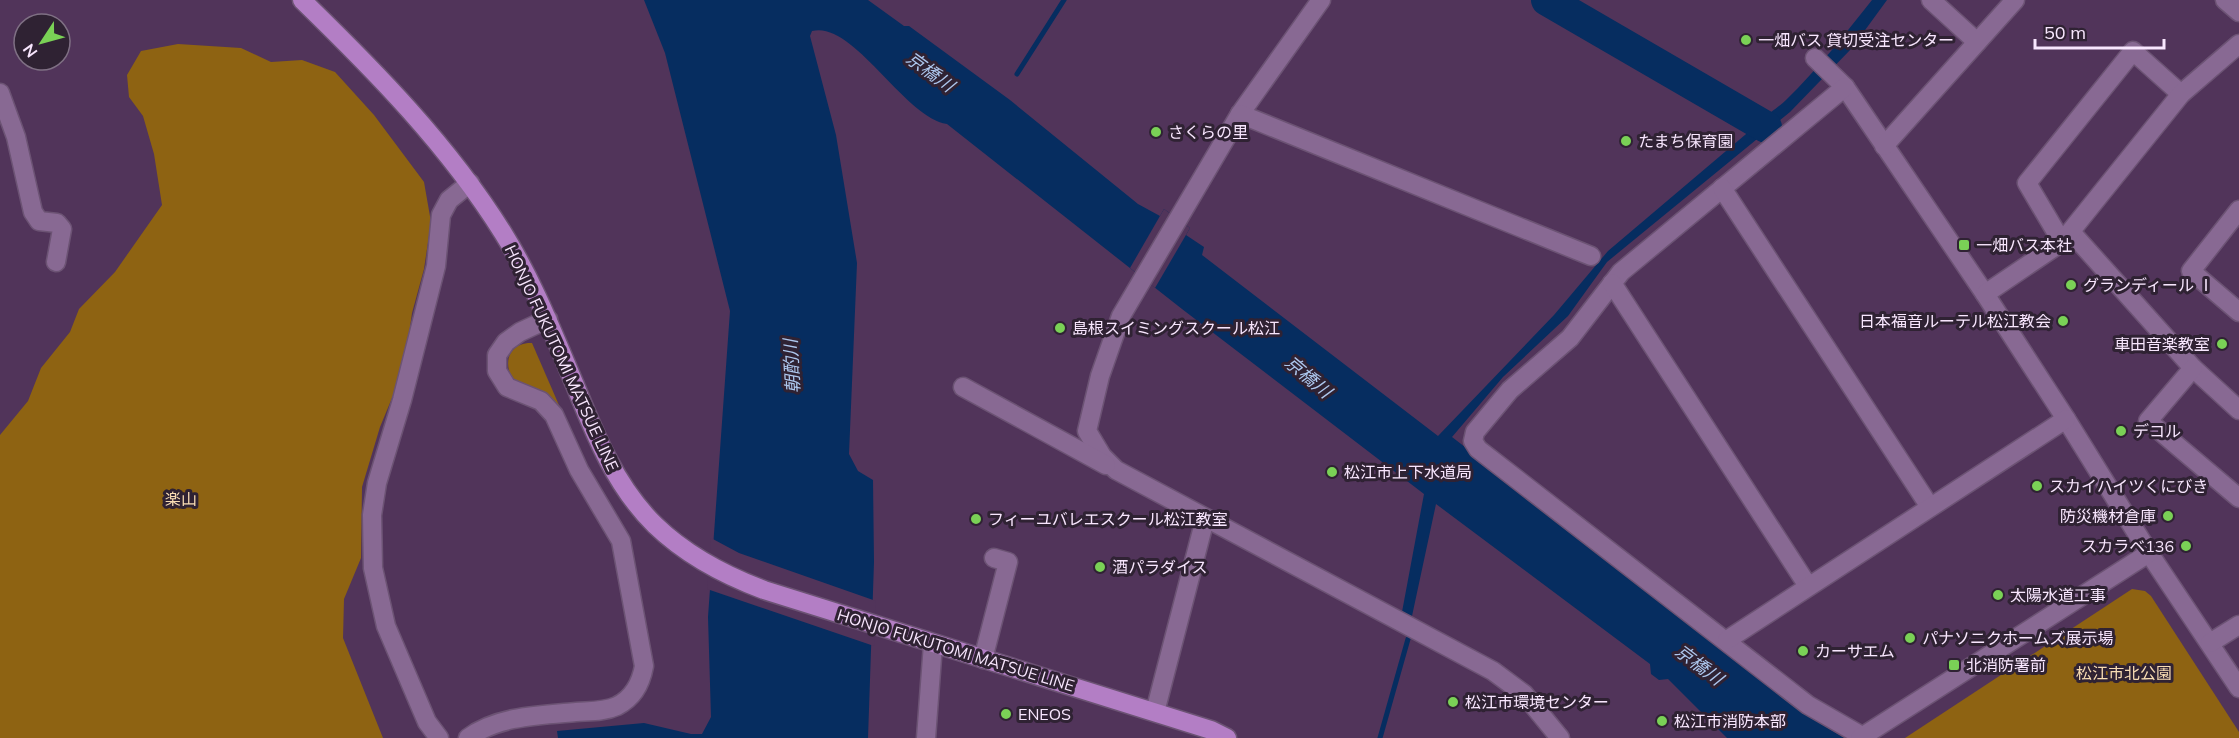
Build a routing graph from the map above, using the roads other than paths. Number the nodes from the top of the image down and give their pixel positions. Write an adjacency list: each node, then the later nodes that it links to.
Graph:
1 (302, 0): 15 (main road, HONJO FUKUTOMI MATSUE LINE)
2 (1321, 0): 13 (street)
3 (1931, 0): 7 (street)
4 (2015, 0): 7 (street)
5 (2225, 0): 6 (street)
6 (2239, 12)
7 (1977, 42): 14 (street)
8 (2239, 44): 12 (street)
9 (1815, 58): 10 (street)
10 (1840, 83): 14 (street); 16 (street)
11 (0, 93): 20 (street)
12 (2181, 94): 18 (street); 18 (street)
13 (1240, 114): 19 (street); 29 (street)
14 (1884, 146): 22 (street)
15 (470, 183): 24 (main road, HONJO FUKUTOMI MATSUE LINE); 44 (street)
16 (1722, 188): 21 (street); 31 (street)
17 (2239, 211): 23 (street)
18 (2067, 237): 22 (street); 25 (street)
19 (1591, 256)
20 (56, 262)
21 (1612, 283): 35 (street); 37 (street)
22 (1985, 294): 28 (street)
23 (2239, 312)
24 (548, 319): 39 (main road, HONJO FUKUTOMI MATSUE LINE); 45 (street)
25 (2193, 368): 27 (street); 30 (street)
26 (963, 387): 29 (street)
27 (2239, 410)
28 (2066, 419): 31 (street); 33 (street)
29 (1116, 470): 32 (street)
30 (2239, 498)
31 (1930, 507): 35 (street)
32 (1205, 519): 42 (street); 48 (street)
33 (2149, 553): 38 (street); 43 (street)
34 (994, 558): 40 (street)
35 (1808, 586): 37 (street)
36 (2239, 624): 38 (street)
37 (1727, 640): 43 (street)
38 (2210, 643): 41 (street)
39 (933, 644): 40 (main road, HONJO FUKUTOMI MATSUE LINE); 46 (street)
40 (983, 659): 42 (main road, HONJO FUKUTOMI MATSUE LINE)
41 (2239, 688)
42 (1155, 712): 47 (main road, HONJO FUKUTOMI MATSUE LINE)
43 (1861, 737)
44 (439, 738)
45 (468, 738)
46 (926, 738)
47 (1227, 738)
48 (1560, 738)

